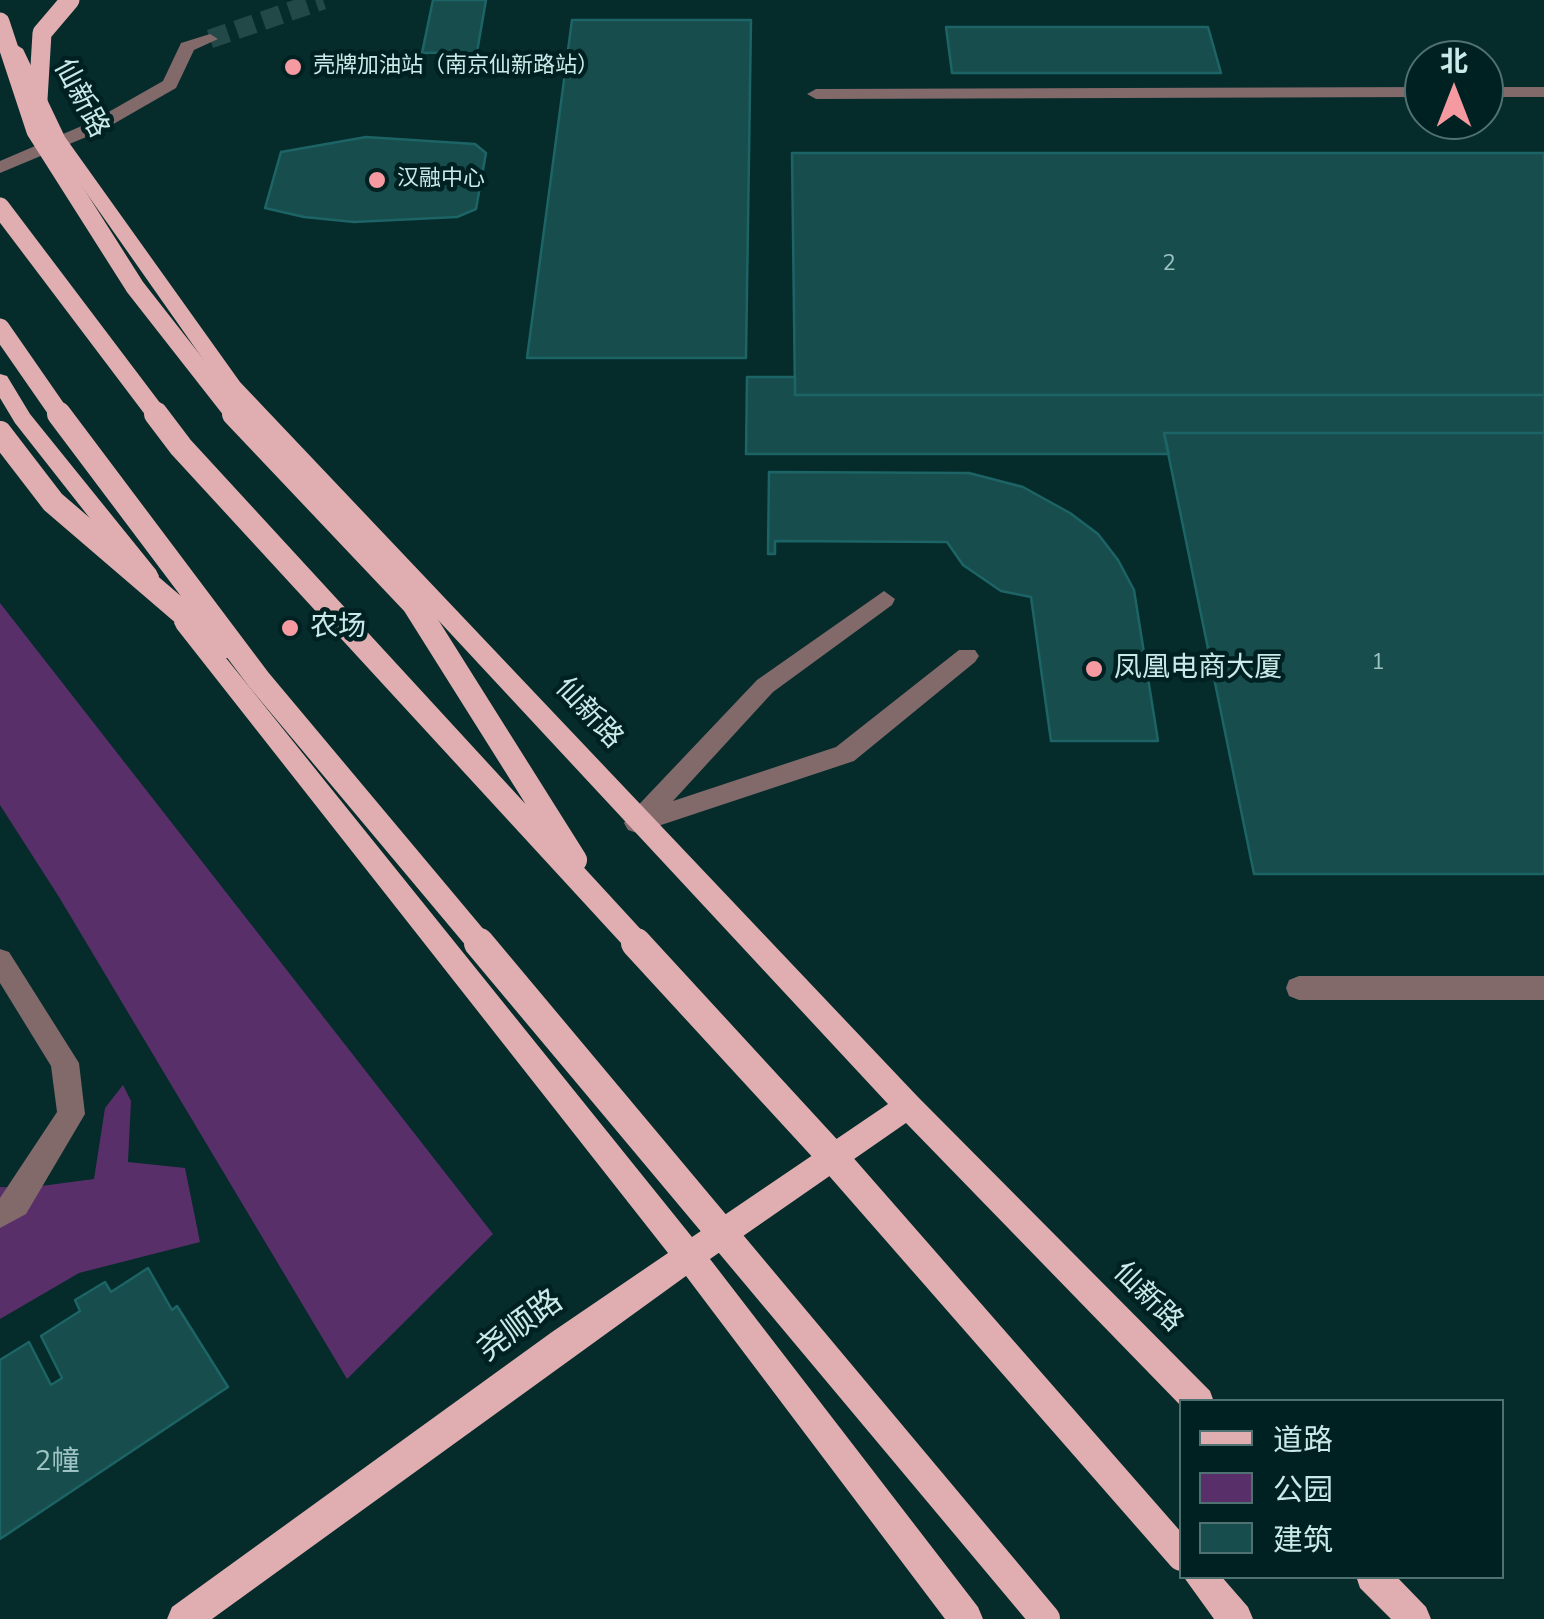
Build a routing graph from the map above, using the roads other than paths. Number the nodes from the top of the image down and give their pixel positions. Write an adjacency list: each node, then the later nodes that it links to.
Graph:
1 (70, 0): 8 (main road, bridge)
2 (0, 19): 8 (main road, bridge); 21 (main road, 仙新路)
3 (210, 39): 9 (lane)
4 (1404, 92): 7 (lane)
5 (1504, 92): 6 (lane)
6 (1544, 92)
7 (816, 94)
8 (36, 131): 17 (main road, bridge)
9 (0, 168)
10 (0, 207): 17 (main road, bridge)
11 (0, 328): 16 (main road, bridge)
12 (0, 381): 23 (main road)
13 (0, 432): 16 (main road, bridge)
14 (884, 599): 15 (lane)
15 (967, 656)
16 (259, 680): 30 (main road, bridge)
17 (610, 915): 25 (main road, bridge)
18 (0, 960): 22 (lane)
19 (1299, 988): 20 (lane)
20 (1544, 988)
21 (908, 1106): 23 (main road, 尧顺路); 24 (main road, 仙新路)
22 (0, 1214)
23 (689, 1256): 28 (main road, 尧顺路); 29 (main road)
24 (1197, 1399)
25 (1179, 1553)
26 (1202, 1579): 31 (main road)
27 (1375, 1579): 32 (main road)
28 (184, 1619)
29 (966, 1619)
30 (1045, 1619)
31 (1236, 1619)
32 (1414, 1619)

